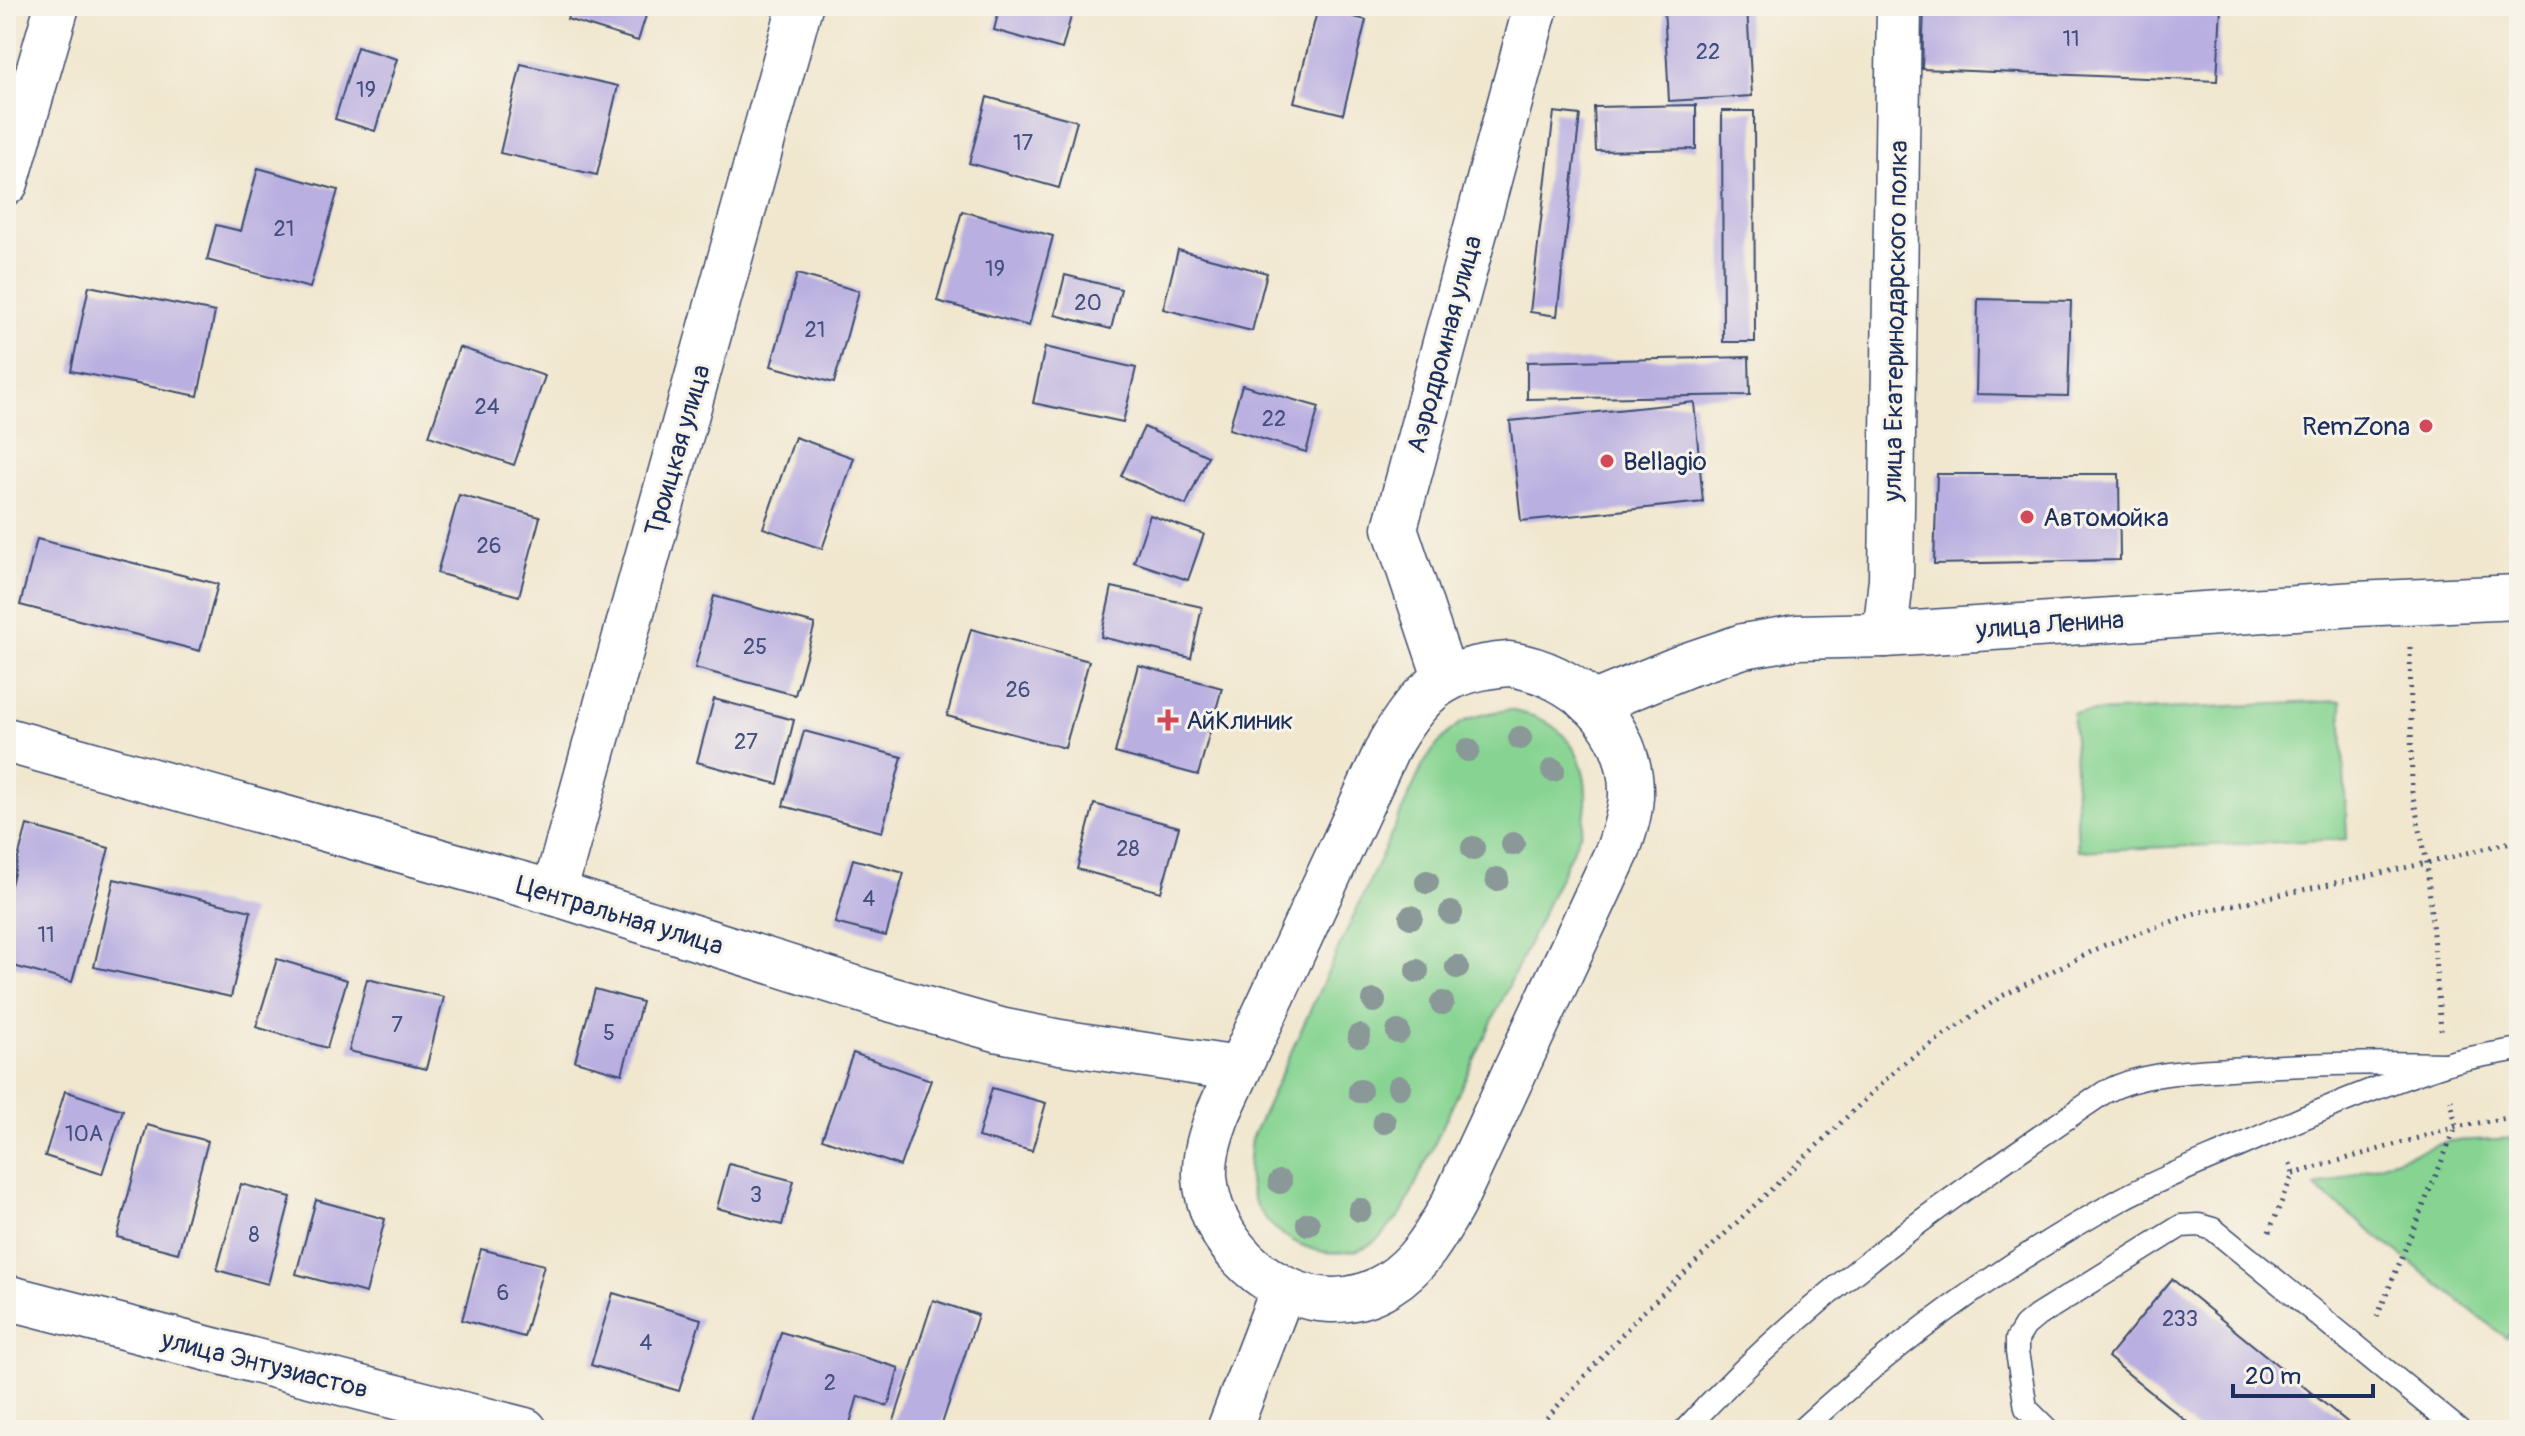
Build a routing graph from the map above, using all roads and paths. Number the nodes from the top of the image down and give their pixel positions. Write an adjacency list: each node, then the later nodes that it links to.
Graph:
1 (57, 6): 5 (street)
2 (800, 6): 14 (street, Троицкая улица)
3 (1536, 6): 9 (street, Аэродромная улица)
4 (1899, 6): 8 (street, улица Екатеринодарского полка)
5 (6, 183)
6 (2519, 597): 7 (street, улица Ленина)
7 (2409, 602): 8 (street, улица Ленина); 13 (path)
8 (1885, 635): 10 (street, улица Ленина)
9 (1446, 680): 10 (street); 17 (street)
10 (1592, 704): 23 (street)
11 (6, 740): 14 (street, Центральная улица)
12 (2519, 840): 13 (path)
13 (2427, 863): 16 (path); 28 (path)
14 (554, 893): 17 (street, Центральная улица)
15 (2519, 1049): 16 (lane)
16 (2444, 1064): 20 (lane); 29 (lane)
17 (1238, 1069): 23 (street)
18 (2519, 1116): 19 (path)
19 (2456, 1127): 21 (path); 25 (path)
20 (2279, 1128): 21 (path); 30 (lane)
21 (2293, 1174): 22 (path)
22 (2256, 1264): 25 (lane); 31 (lane)
23 (1283, 1289): 26 (street)
24 (6, 1297): 27 (street, улица Энтузиастов)
25 (2363, 1352): 32 (lane)
26 (1225, 1426)
27 (525, 1430)
28 (1536, 1430)
29 (1685, 1430)
30 (1801, 1430)
31 (2048, 1430)
32 (2459, 1430)

